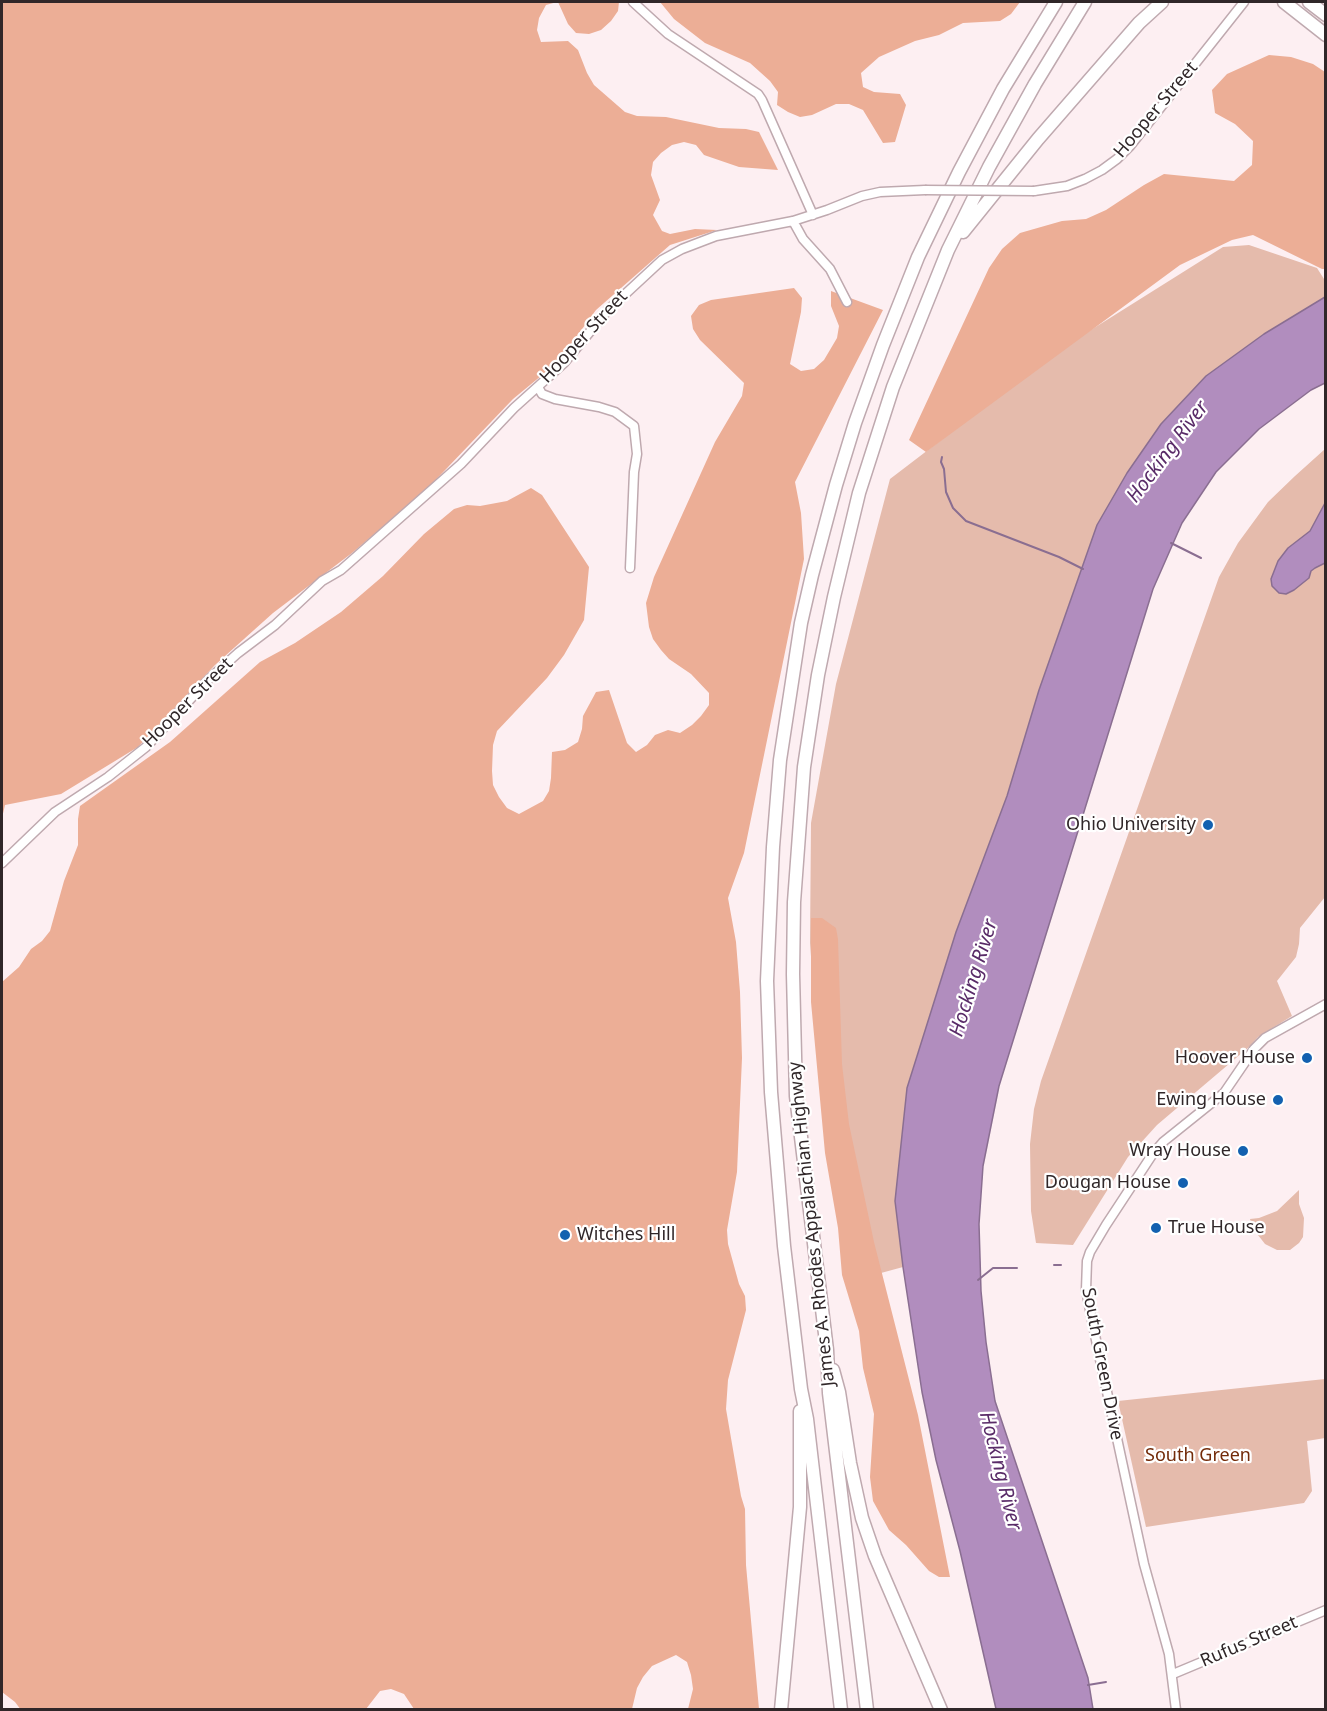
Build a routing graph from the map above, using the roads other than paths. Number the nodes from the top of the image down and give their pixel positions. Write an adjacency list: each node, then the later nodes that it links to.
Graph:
1 (633, 2): 11 (street)
2 (1056, 2): 20 (highway, James A. Rhodes Appalachian Highway)
3 (1085, 2): 13 (highway, James A. Rhodes Appalachian Highway)
4 (1162, 2): 13 (highway)
5 (1244, 2): 11 (street, Hooper Street, bridge)
6 (1273, 2): 10 (highway)
7 (1284, 2): 10 (highway)
8 (1309, 2): 9 (highway)
9 (1326, 15)
10 (1321, 32)
11 (813, 215): 12 (street, Hooper Street)
12 (793, 221): 14 (street); 15 (street, Hooper Street)
13 (948, 250): 19 (highway, James A. Rhodes Appalachian Highway)
14 (847, 302)
15 (538, 387): 16 (street); 17 (street, Hooper Street)
16 (630, 568)
17 (2, 863)
18 (1326, 1004): 22 (street, South Green Drive)
19 (827, 1350): 25 (highway, James A. Rhodes Appalachian Highway); 26 (highway)
20 (801, 1389): 23 (highway); 24 (highway, James A. Rhodes Appalachian Highway)
21 (1326, 1610): 22 (street, Rufus Street)
22 (1173, 1674): 27 (street, South Green Drive)
23 (781, 1710)
24 (841, 1710)
25 (867, 1710)
26 (941, 1710)
27 (1176, 1710)

